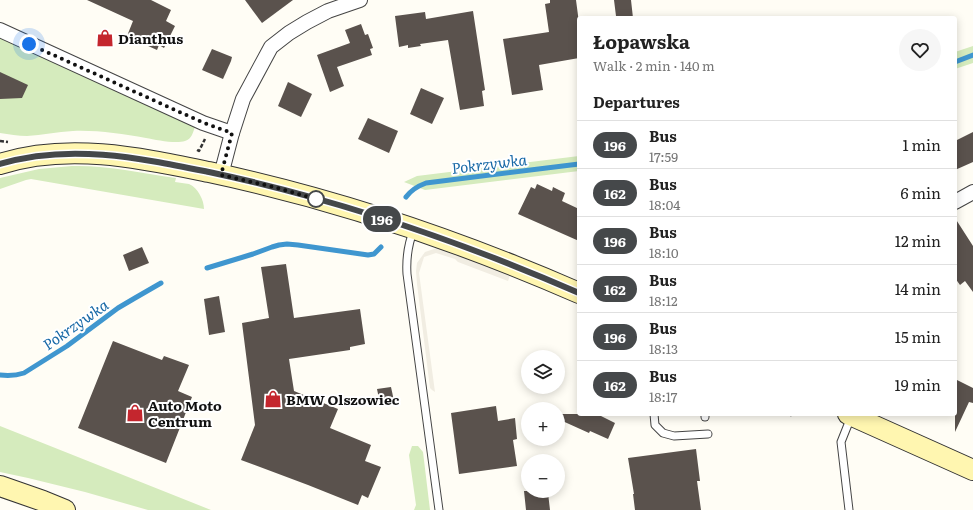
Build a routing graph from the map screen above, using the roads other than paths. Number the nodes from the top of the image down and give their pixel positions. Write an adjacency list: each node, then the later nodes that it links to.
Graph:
1 (360, 0): 3 (street)
2 (0, 30): 3 (street)
3 (232, 133): 5 (street)
4 (0, 164): 5 (street)
5 (221, 175): 8 (street)
6 (973, 192): 7 (street)
7 (957, 201)
8 (414, 229): 9 (street); 19 (lane)
9 (577, 292)
10 (654, 416): 13 (lane)
11 (850, 416): 20 (lane)
12 (852, 416): 14 (street)
13 (708, 434)
14 (973, 470)
15 (0, 486): 18 (street)
16 (0, 499): 17 (street)
17 (52, 510)
18 (65, 510)
19 (439, 510)
20 (849, 510)

